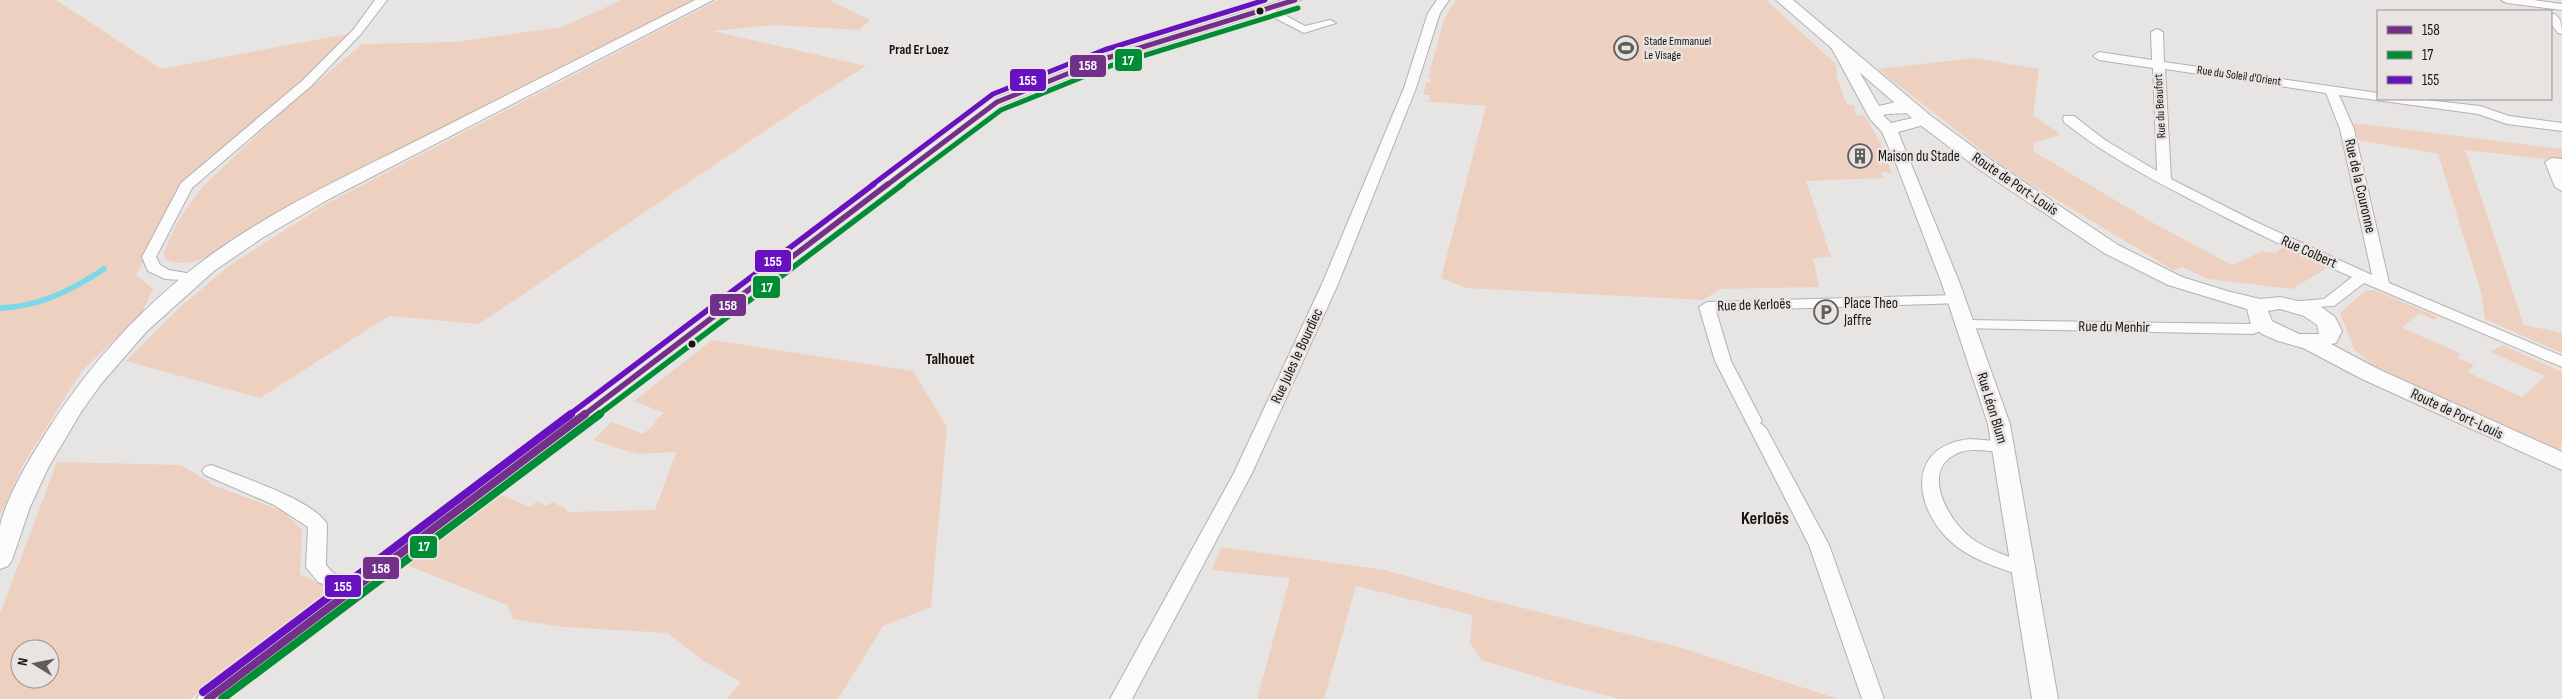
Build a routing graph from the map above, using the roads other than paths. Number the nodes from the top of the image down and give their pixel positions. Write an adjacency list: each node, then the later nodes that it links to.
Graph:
1 (381, 0): 29 (street)
2 (706, 0): 29 (street)
3 (1295, 0): 9 (street)
4 (1443, 0): 43 (street, Rue Jules le Bourdiec)
5 (1784, 0): 14 (main road, Route de Port-Louis)
6 (2507, 0): 7 (street)
7 (2543, 5): 8 (street)
8 (2562, 7)
9 (1266, 9): 11 (street); 41 (street)
10 (2552, 17): 12 (street)
11 (1330, 23)
12 (2562, 31)
13 (2157, 32): 16 (street, Rue du Beaufort)
14 (1838, 47): 20 (street, Rue Léon Blum); 21 (main road, Route de Port-Louis)
15 (2099, 56): 16 (street, Rue du Soleil d'Orient)
16 (2158, 64): 17 (street, Rue du Soleil d'Orient); 26 (street, Rue du Beaufort)
17 (2331, 90): 18 (street, Rue du Soleil d'Orient); 30 (street, Rue de la Couronne)
18 (2377, 97)
19 (2397, 100): 23 (street)
20 (1874, 112): 21 (street); 24 (street, Rue Léon Blum)
21 (1918, 114): 24 (street); 32 (main road, Route de Port-Louis)
22 (2069, 120): 26 (street, Rue Colbert)
23 (2562, 127)
24 (1889, 130): 31 (street, Rue Léon Blum)
25 (2557, 163): 27 (street)
26 (2164, 180): 28 (street, Rue Colbert)
27 (2562, 187)
28 (2363, 276): 30 (street, Rue Colbert); 34 (street)
29 (193, 278): 39 (street)
30 (2382, 284): 35 (street, Rue Colbert)
31 (1956, 300): 33 (street, Rue Léon Blum); 44 (street, Rue de Kerloës)
32 (2260, 316): 33 (street, Rue du Menhir); 34 (main road, Route de Port-Louis); 34 (main road)
33 (1965, 325): 36 (street, Rue Léon Blum)
34 (2323, 326): 37 (main road, Route de Port-Louis)
35 (2562, 362)
36 (2004, 446): 40 (street, Rue Léon Blum); 40 (street)
37 (2562, 462)
38 (212, 471): 41 (street)
39 (0, 560)
40 (2024, 570): 45 (street, Rue Léon Blum)
41 (353, 589): 42 (street)
42 (208, 699)
43 (1121, 699)
44 (1873, 699)
45 (2045, 699)

